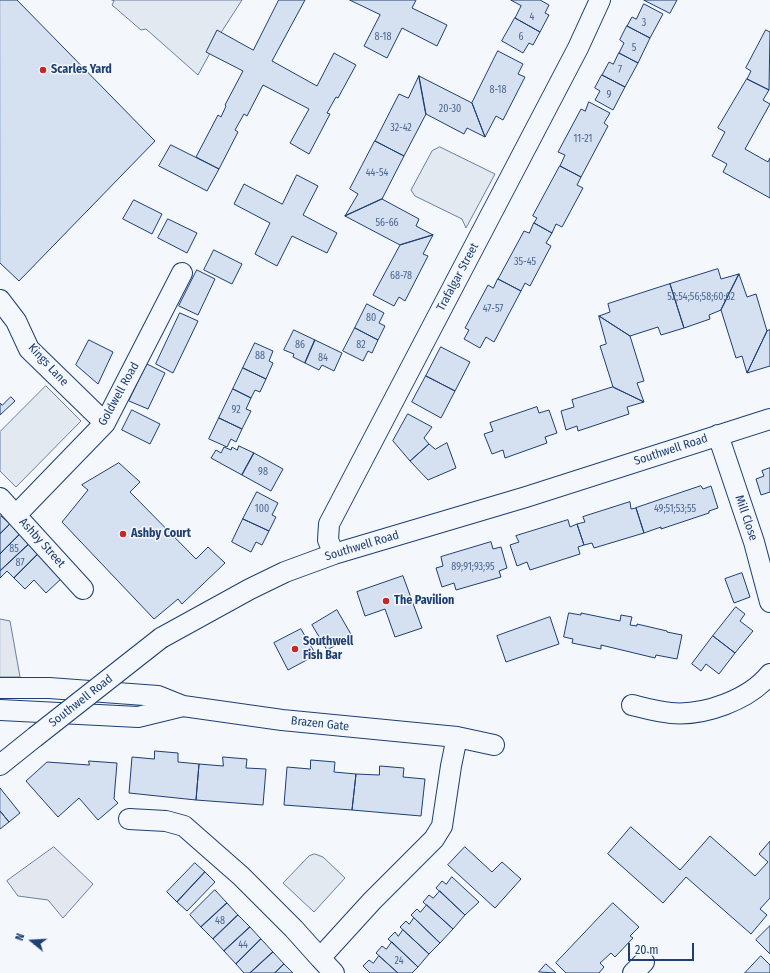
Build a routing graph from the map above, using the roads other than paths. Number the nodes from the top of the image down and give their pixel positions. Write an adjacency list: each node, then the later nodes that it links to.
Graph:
1 (600, 0): 9 (street, Trafalgar Street)
2 (182, 273): 5 (street, Goldwell Road)
3 (0, 300): 5 (street, Kings Lane)
4 (770, 420): 6 (street, Southwell Road)
5 (105, 423): 8 (street, Goldwell Road)
6 (718, 435): 9 (street, Southwell Road); 11 (street, Mill Close)
7 (0, 498): 8 (street, Ashby Street)
8 (16, 515): 10 (street, Ashby Street)
9 (334, 554): 19 (street, Southwell Road, bridge)
10 (83, 589)
11 (770, 602)
12 (770, 674): 14 (street)
13 (0, 688): 15 (street, Brazen Gate)
14 (632, 705)
15 (183, 706): 16 (street, Brazen Gate); 17 (street, Brazen Gate)
16 (0, 710)
17 (457, 737): 18 (street, Brazen Gate); 21 (street)
18 (494, 745)
19 (0, 766)
20 (130, 819): 21 (street)
21 (320, 958): 22 (street)
22 (334, 973)

